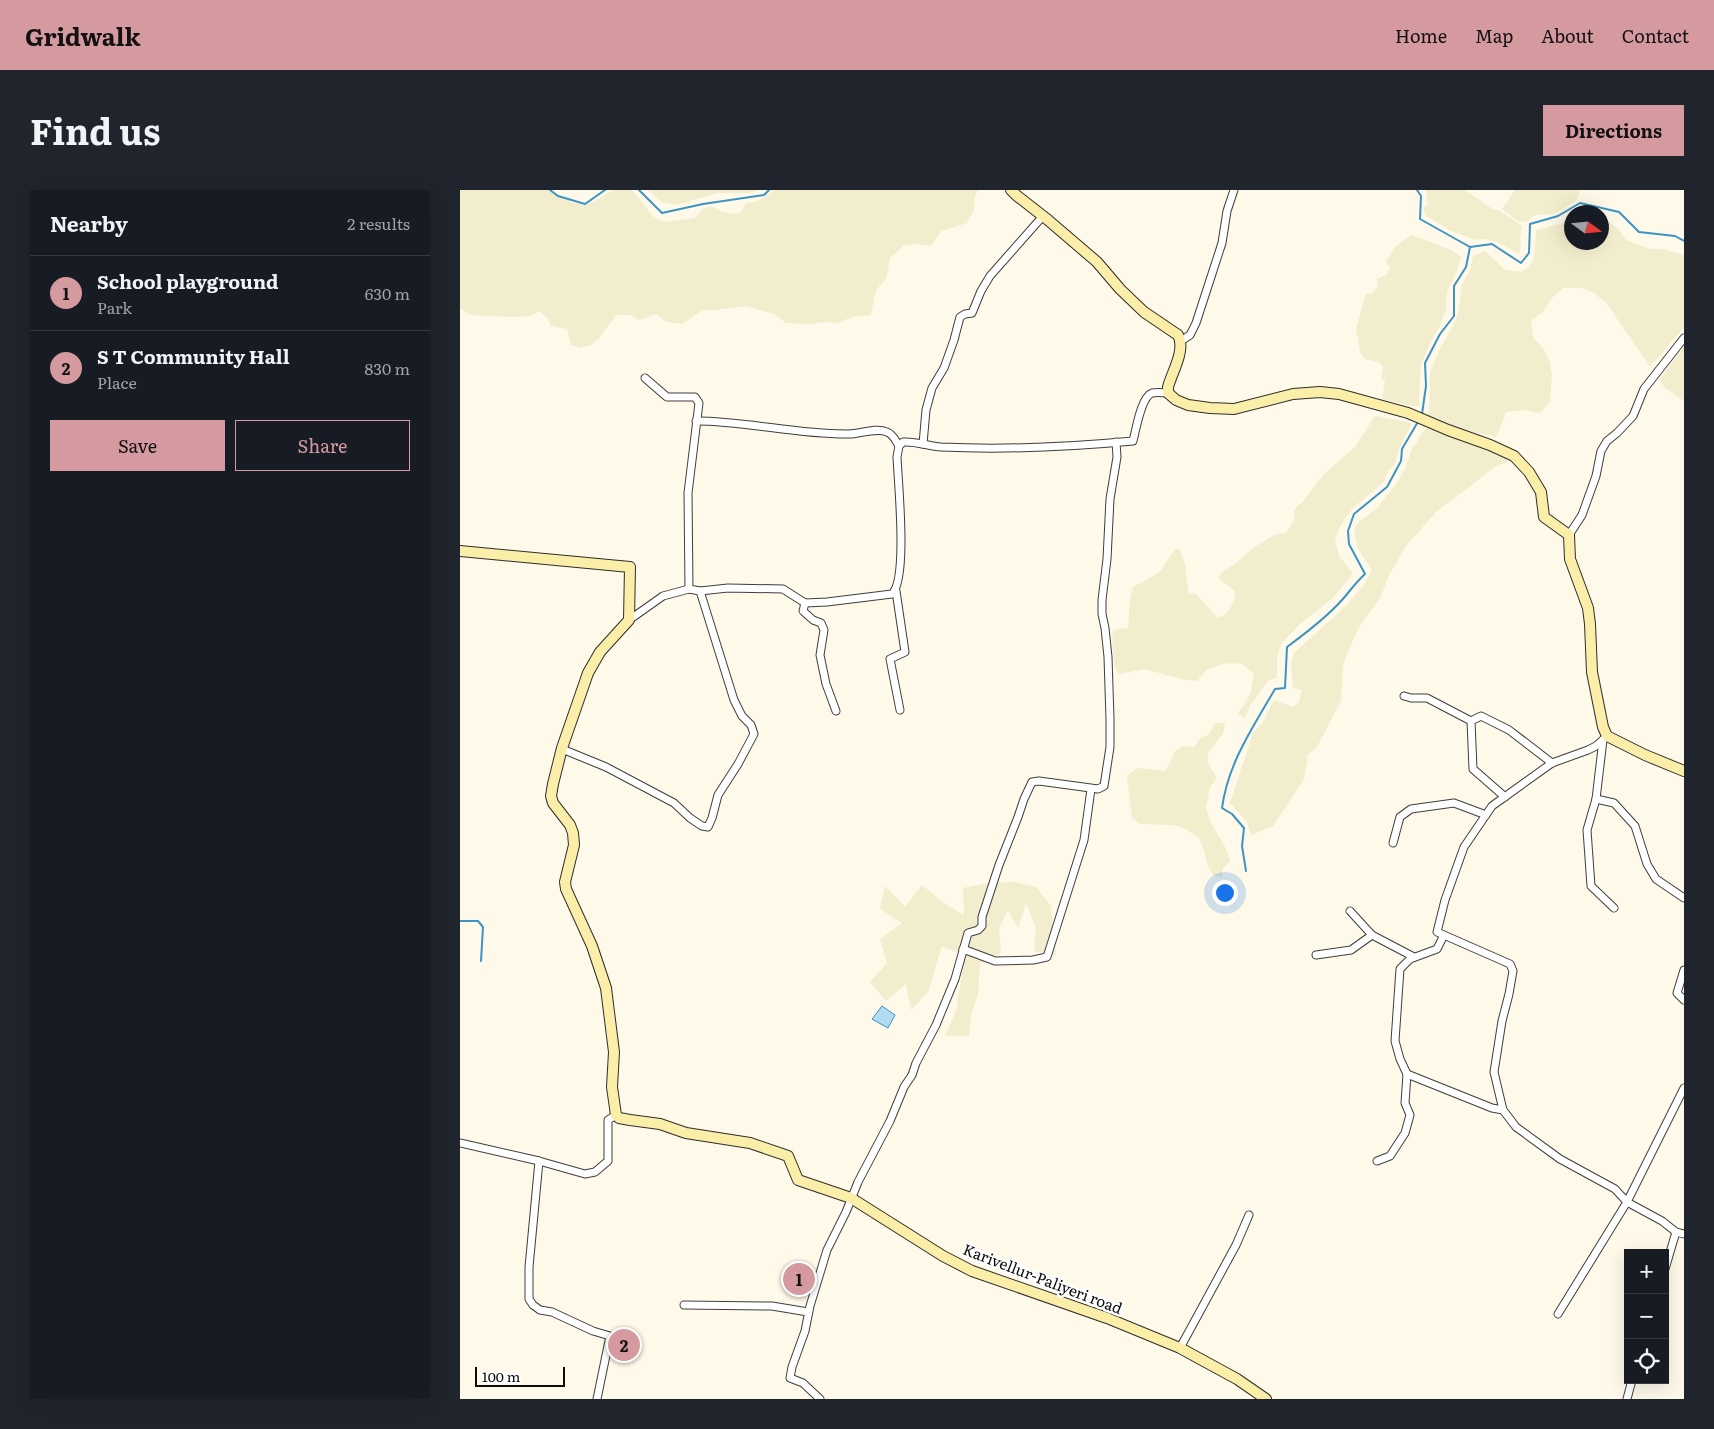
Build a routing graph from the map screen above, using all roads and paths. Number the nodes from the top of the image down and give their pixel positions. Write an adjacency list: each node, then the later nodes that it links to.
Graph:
1 (1011, 190): 3 (main road)
2 (1234, 190): 5 (street)
3 (1044, 216): 5 (main road); 10 (street)
4 (1684, 338): 12 (street)
5 (1181, 341): 7 (main road)
6 (645, 378): 8 (street)
7 (1168, 393): 9 (street); 12 (main road)
8 (696, 421): 11 (street); 14 (street)
9 (1116, 442): 10 (street); 27 (street)
10 (923, 444): 11 (street)
11 (899, 446): 15 (street)
12 (1569, 535): 23 (main road)
13 (460, 552): 18 (main road)
14 (689, 589): 16 (street); 18 (street)
15 (896, 590): 17 (street); 20 (street)
16 (700, 591): 17 (street); 24 (street)
17 (805, 603): 21 (street)
18 (629, 620): 24 (main road)
19 (1404, 696): 22 (street)
20 (900, 710)
21 (836, 711)
22 (1471, 721): 25 (street); 28 (street)
23 (1605, 738): 25 (street); 26 (main road); 29 (street)
24 (562, 750): 45 (main road)
25 (1552, 763): 28 (street)
26 (1684, 771)
27 (1091, 788): 37 (street); 37 (street)
28 (1505, 797): 30 (street)
29 (1596, 799): 32 (street); 33 (street)
30 (1486, 815): 31 (street); 36 (street)
31 (1393, 843)
32 (1684, 898)
33 (1614, 908)
34 (1350, 911): 35 (street)
35 (1372, 935): 38 (street); 39 (street)
36 (1444, 935): 39 (street); 44 (street)
37 (963, 949): 49 (street)
38 (1316, 956)
39 (1414, 958): 42 (street)
40 (1684, 970): 41 (street)
41 (1684, 1000)
42 (1407, 1074): 44 (street); 48 (street)
43 (1684, 1088): 50 (street)
44 (1503, 1110): 50 (street)
45 (616, 1115): 47 (street); 49 (main road, Karivellur-Paliyeri road)
46 (460, 1143): 47 (street)
47 (539, 1161): 59 (street)
48 (1377, 1161)
49 (851, 1198): 55 (street); 57 (main road, Karivellur-Paliyeri road)
50 (1627, 1202): 52 (street); 56 (street)
51 (1249, 1215): 57 (street)
52 (1680, 1233): 53 (street)
53 (1669, 1259)
54 (684, 1305): 55 (street)
55 (808, 1312): 60 (street)
56 (1558, 1314)
57 (1180, 1348): 61 (main road, Karivellur-Paliyeri road)
58 (1631, 1384): 62 (street)
59 (598, 1399)
60 (820, 1399)
61 (1266, 1399)
62 (1627, 1399)

